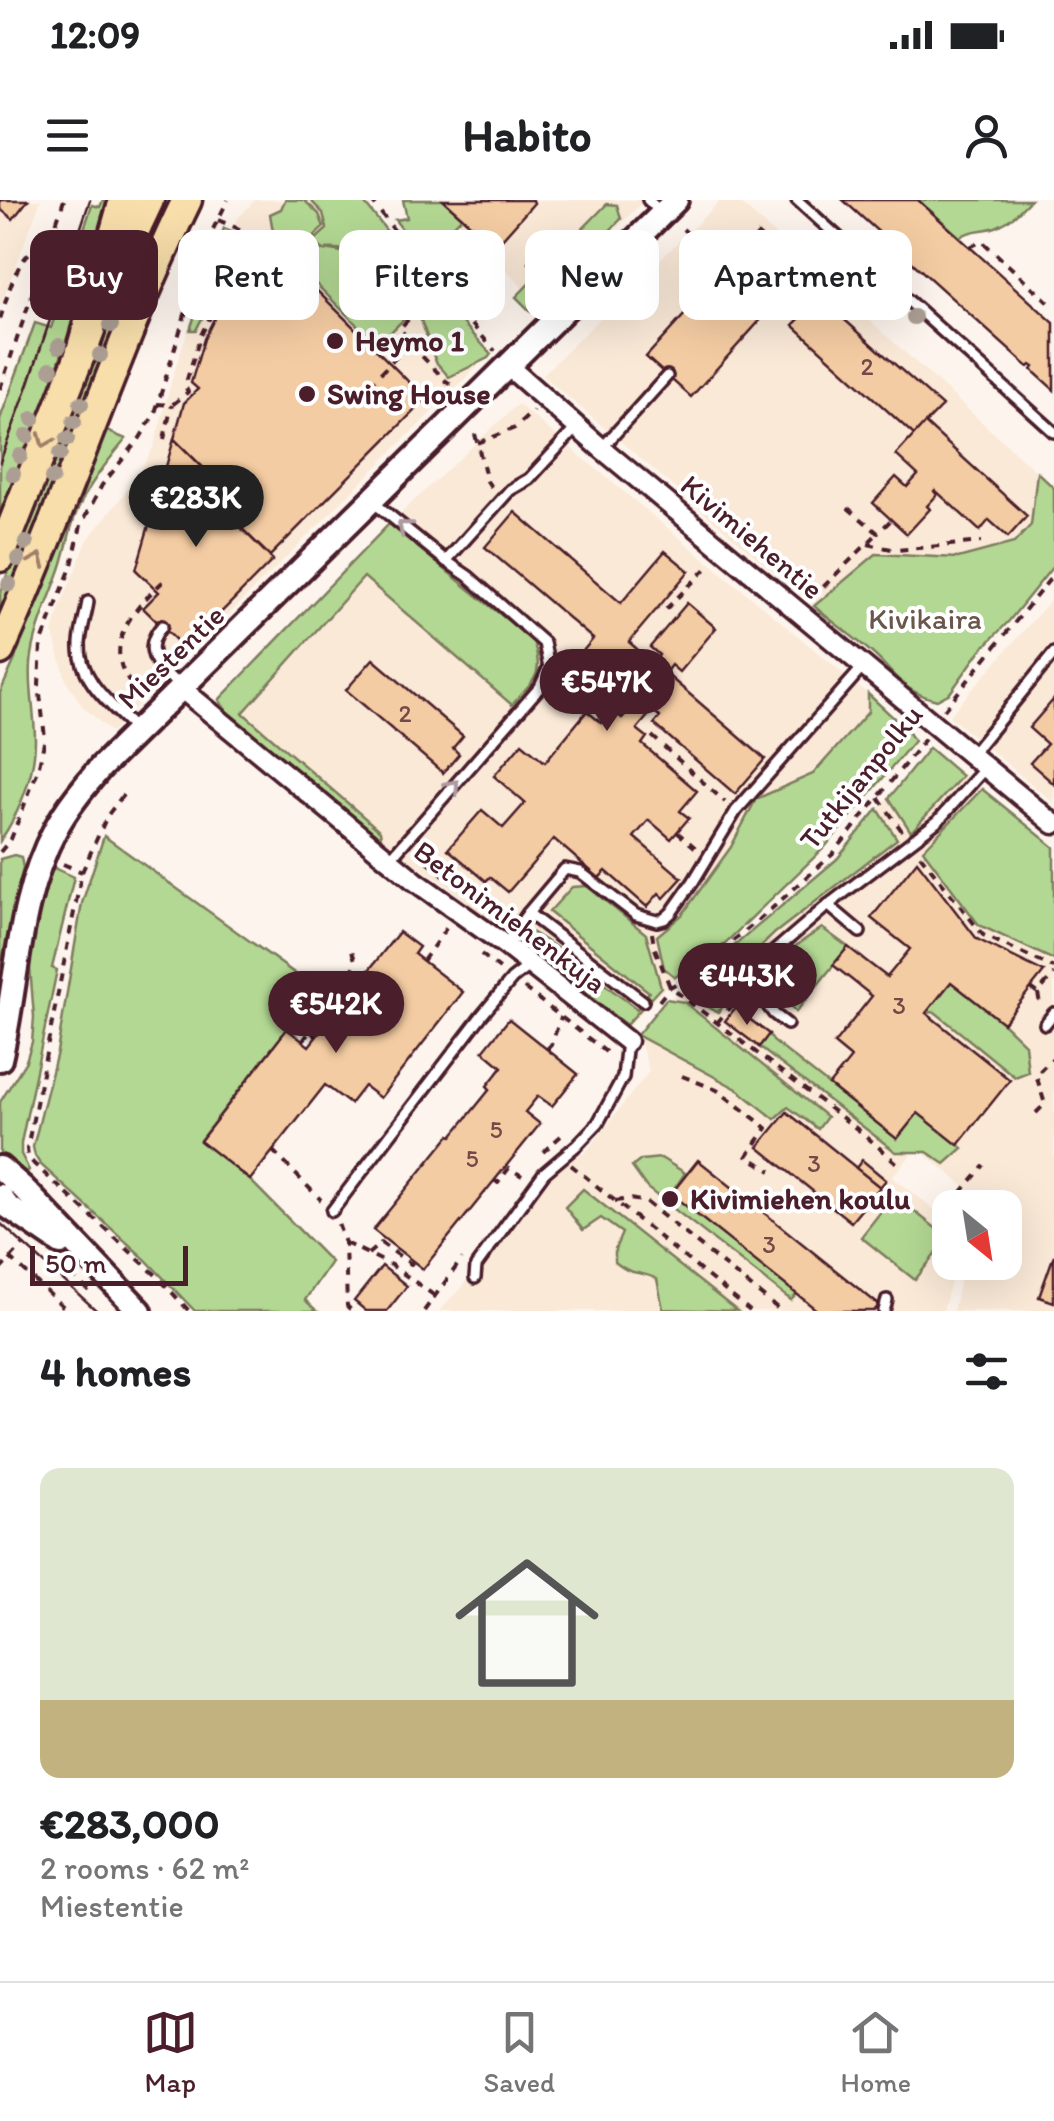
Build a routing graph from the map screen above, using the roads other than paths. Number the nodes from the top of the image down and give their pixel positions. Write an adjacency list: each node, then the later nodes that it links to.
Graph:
1 (125, 200): 6 (highway)
2 (149, 200): 6 (main road)
3 (187, 200): 17 (main road, one-way to 3)
4 (797, 200): 10 (lane)
5 (662, 205): 7 (main road, Miestentie)
6 (82, 351): 13 (main road, one-way to 13)
7 (509, 367): 9 (street, Kivimiehentie); 12 (main road, Miestentie)
8 (667, 376): 11 (lane)
9 (577, 428): 11 (street, Kivimiehentie); 14 (lane)
10 (1054, 432)
11 (601, 448): 19 (street, Kivimiehentie)
12 (373, 502): 14 (lane, one-way to 12); 20 (main road, Miestentie)
13 (0, 556)
14 (446, 562): 25 (lane, one-way to 14)
15 (88, 602): 21 (lane)
16 (162, 626): 20 (lane)
17 (0, 650)
18 (1054, 653): 22 (lane)
19 (863, 667): 22 (street, Kivimiehentie); 27 (lane)
20 (176, 683): 21 (main road, Miestentie); 25 (street, Betonimiehenkuja)
21 (138, 732): 36 (main road, Miestentie)
22 (971, 755): 23 (street, Kivimiehentie)
23 (986, 767): 24 (street, Kivimiehentie); 26 (lane)
24 (1054, 824)
25 (389, 860): 29 (street, Betonimiehenkuja)
26 (828, 905): 28 (lane); 33 (lane)
27 (528, 913): 29 (lane); 31 (lane)
28 (860, 932)
29 (505, 945): 30 (street, Betonimiehenkuja)
30 (530, 966): 35 (street, Betonimiehenkuja); 39 (lane)
31 (643, 1001)
32 (1054, 1014): 34 (lane)
33 (787, 1024)
34 (1045, 1024)
35 (626, 1040): 41 (lane)
36 (0, 1059)
37 (0, 1168): 40 (main road)
38 (0, 1196): 40 (main road)
39 (332, 1211)
40 (96, 1268): 42 (main road)
41 (475, 1278)
42 (140, 1309)

